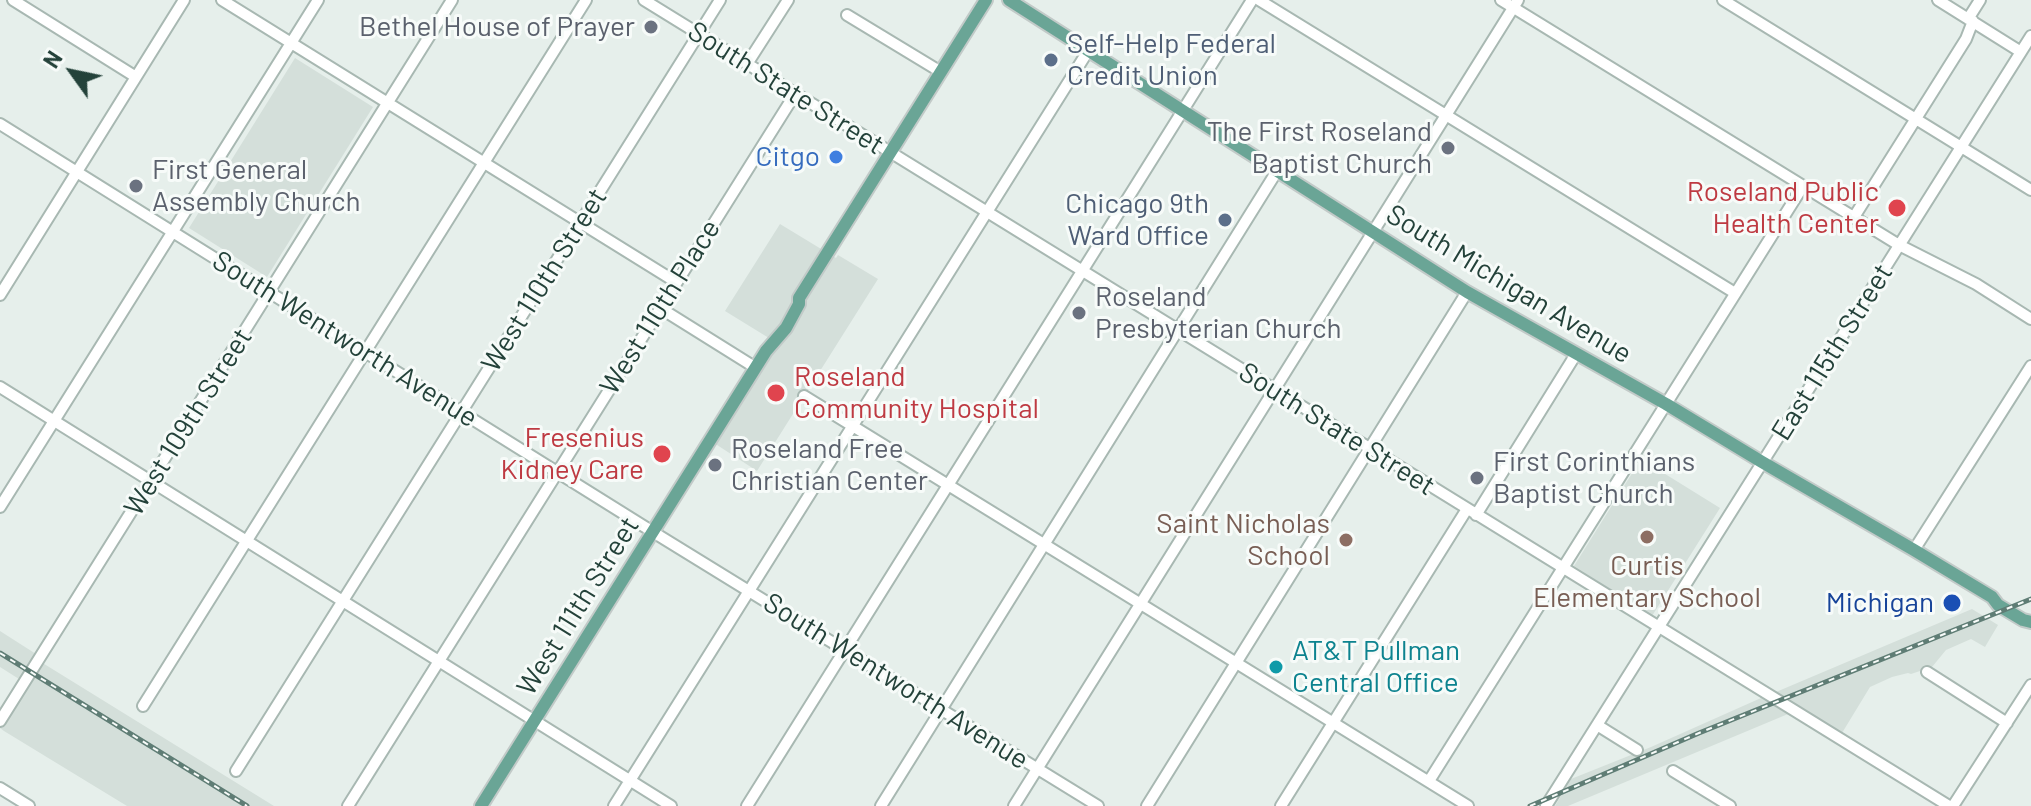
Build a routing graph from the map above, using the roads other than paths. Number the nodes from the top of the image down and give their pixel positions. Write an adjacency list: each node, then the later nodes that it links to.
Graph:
1 (13, 0): 28 (street)
2 (184, 0): 28 (street)
3 (222, 0): 23 (street)
4 (318, 0): 23 (street)
5 (452, 0): 30 (street, West 109th Street)
6 (586, 0): 37 (street)
7 (644, 0): 21 (street, South State Street)
8 (720, 0): 21 (street, West 110th Street)
9 (788, 0): 26 (street)
10 (986, 0): 27 (main road, West 111th Street)
11 (1009, 0): 24 (main road, South Michigan Avenue)
12 (1252, 0): 31 (street)
13 (1259, 0): 32 (street)
14 (1501, 0): 18 (street)
15 (1723, 0): 33 (street)
16 (1938, 0): 20 (street)
17 (1980, 0): 20 (street)
18 (1516, 4): 32 (street); 40 (street)
19 (847, 15): 27 (street)
20 (1971, 20): 25 (street); 33 (street)
21 (698, 34): 26 (street, South State Street); 44 (street, West 110th Street)
22 (2031, 36): 25 (street, East 115th Street)
23 (291, 43): 30 (street); 45 (street)
24 (1088, 51): 31 (main road, South Michigan Avenue); 42 (street)
25 (2021, 52): 35 (street, East 115th Street)
26 (747, 64): 29 (street, South State Street)
27 (941, 72): 36 (main road, West 111th Street)
28 (136, 77): 39 (street)
29 (795, 94): 36 (street, South State Street); 49 (street, West 110th Place)
30 (388, 103): 37 (street); 50 (street, West 109th Street)
31 (1182, 111): 38 (main road, South Michigan Avenue); 48 (street)
32 (1446, 115): 46 (street); 52 (street)
33 (1916, 119): 35 (street); 43 (street)
34 (0, 124): 39 (street, South Wentworth Avenue)
35 (1961, 147): 41 (street); 47 (street, East 115th Street)
36 (890, 153): 42 (street, South State Street); 60 (main road, West 111th Street)
37 (484, 163): 44 (street); 57 (street)
38 (1277, 171): 46 (main road, South Michigan Avenue); 56 (street)
39 (77, 172): 45 (street, South Wentworth Avenue); 53 (street)
40 (1803, 186): 43 (street); 52 (street)
41 (2031, 190)
42 (986, 212): 48 (street, South State Street); 67 (street)
43 (1854, 217): 47 (street)
44 (580, 222): 49 (street); 65 (street, West 110th Street)
45 (172, 232): 50 (street, South Wentworth Avenue); 66 (street)
46 (1373, 232): 51 (main road, South Michigan Avenue); 62 (street)
47 (1899, 245): 55 (street); 69 (street, East 115th Street)
48 (1082, 271): 56 (street, South State Street); 72 (street)
49 (676, 282): 54 (street, West 110th Place)
50 (269, 292): 57 (street, South Wentworth Avenue); 71 (street, West 109th Street)
51 (1467, 292): 58 (main road, South Michigan Avenue); 68 (street)
52 (1735, 293): 64 (street)
53 (0, 295)
54 (660, 308): 60 (street); 70 (street, West 110th Place)
55 (2031, 319)
56 (1178, 330): 62 (street, South State Street); 77 (street)
57 (365, 352): 65 (street, South Wentworth Avenue); 76 (street)
58 (1576, 354): 64 (main road, South Michigan Avenue); 74 (street)
59 (2031, 366): 78 (street)
60 (756, 368): 75 (main road, West 111th Street)
61 (0, 387): 66 (street)
62 (1274, 390): 68 (street, South State Street); 82 (street)
63 (804, 396): 67 (street)
64 (1666, 404): 69 (main road, South Michigan Avenue); 79 (street)
65 (461, 412): 70 (street, South Wentworth Avenue); 81 (street, West 110th Street)
66 (54, 421): 71 (street); 73 (street)
67 (852, 425): 72 (street); 80 (street)
68 (1370, 449): 74 (street, South State Street); 87 (street)
69 (1762, 462): 78 (main road, South Michigan Avenue); 84 (street, East 115th Street)
70 (557, 472): 75 (street, South Wentworth Avenue); 86 (street, West 110th Place)
71 (151, 481): 76 (street); 92 (street, West 109th Street)
72 (948, 485): 77 (street); 85 (street)
73 (0, 507)
74 (1472, 512): 79 (street, South State Street); 94 (street)
75 (653, 532): 80 (street, South Wentworth Avenue); 93 (main road, West 111th Street)
76 (246, 540): 81 (street); 90 (street)
77 (1044, 544): 82 (street); 91 (street)
78 (1914, 550): 83 (main road, South Michigan Avenue)
79 (1562, 568): 84 (street, South State Street); 102 (street)
80 (749, 590): 85 (street, South Wentworth Avenue); 101 (street)
81 (343, 600): 86 (street); 99 (street, West 110th Street)
82 (1141, 604): 87 (street); 98 (street)
83 (2031, 621)
84 (1658, 627): 96 (street, East 115th Street); 118 (street, South State Street)
85 (845, 649): 91 (street, South Wentworth Avenue); 109 (street)
86 (438, 660): 93 (street); 105 (street, West 110th Place)
87 (1237, 663): 94 (street); 113 (street)
88 (1927, 672): 95 (street)
89 (2031, 685): 95 (street)
90 (143, 706)
91 (941, 709): 98 (street, South Wentworth Avenue); 110 (street)
92 (0, 721)
93 (534, 721): 101 (street); 106 (main road, West 111th Street)
94 (1333, 723): 102 (street); 114 (street)
95 (2007, 723): 118 (street)
96 (1597, 725): 97 (street); 116 (street, East 115th Street)
97 (1637, 750)
98 (1038, 769): 111 (street); 112 (street, South Wentworth Avenue)
99 (236, 771)
100 (1673, 771): 117 (street)
101 (630, 781): 107 (street); 108 (street)
102 (1429, 781): 115 (street)
103 (0, 788): 104 (street)
104 (29, 806)
105 (348, 806)
106 (481, 806)
107 (614, 806)
108 (671, 806)
109 (747, 806)
110 (881, 806)
111 (1014, 806)
112 (1098, 806)
113 (1147, 806)
114 (1281, 806)
115 (1468, 806)
116 (1546, 806)
117 (1730, 806)
118 (1951, 806)

